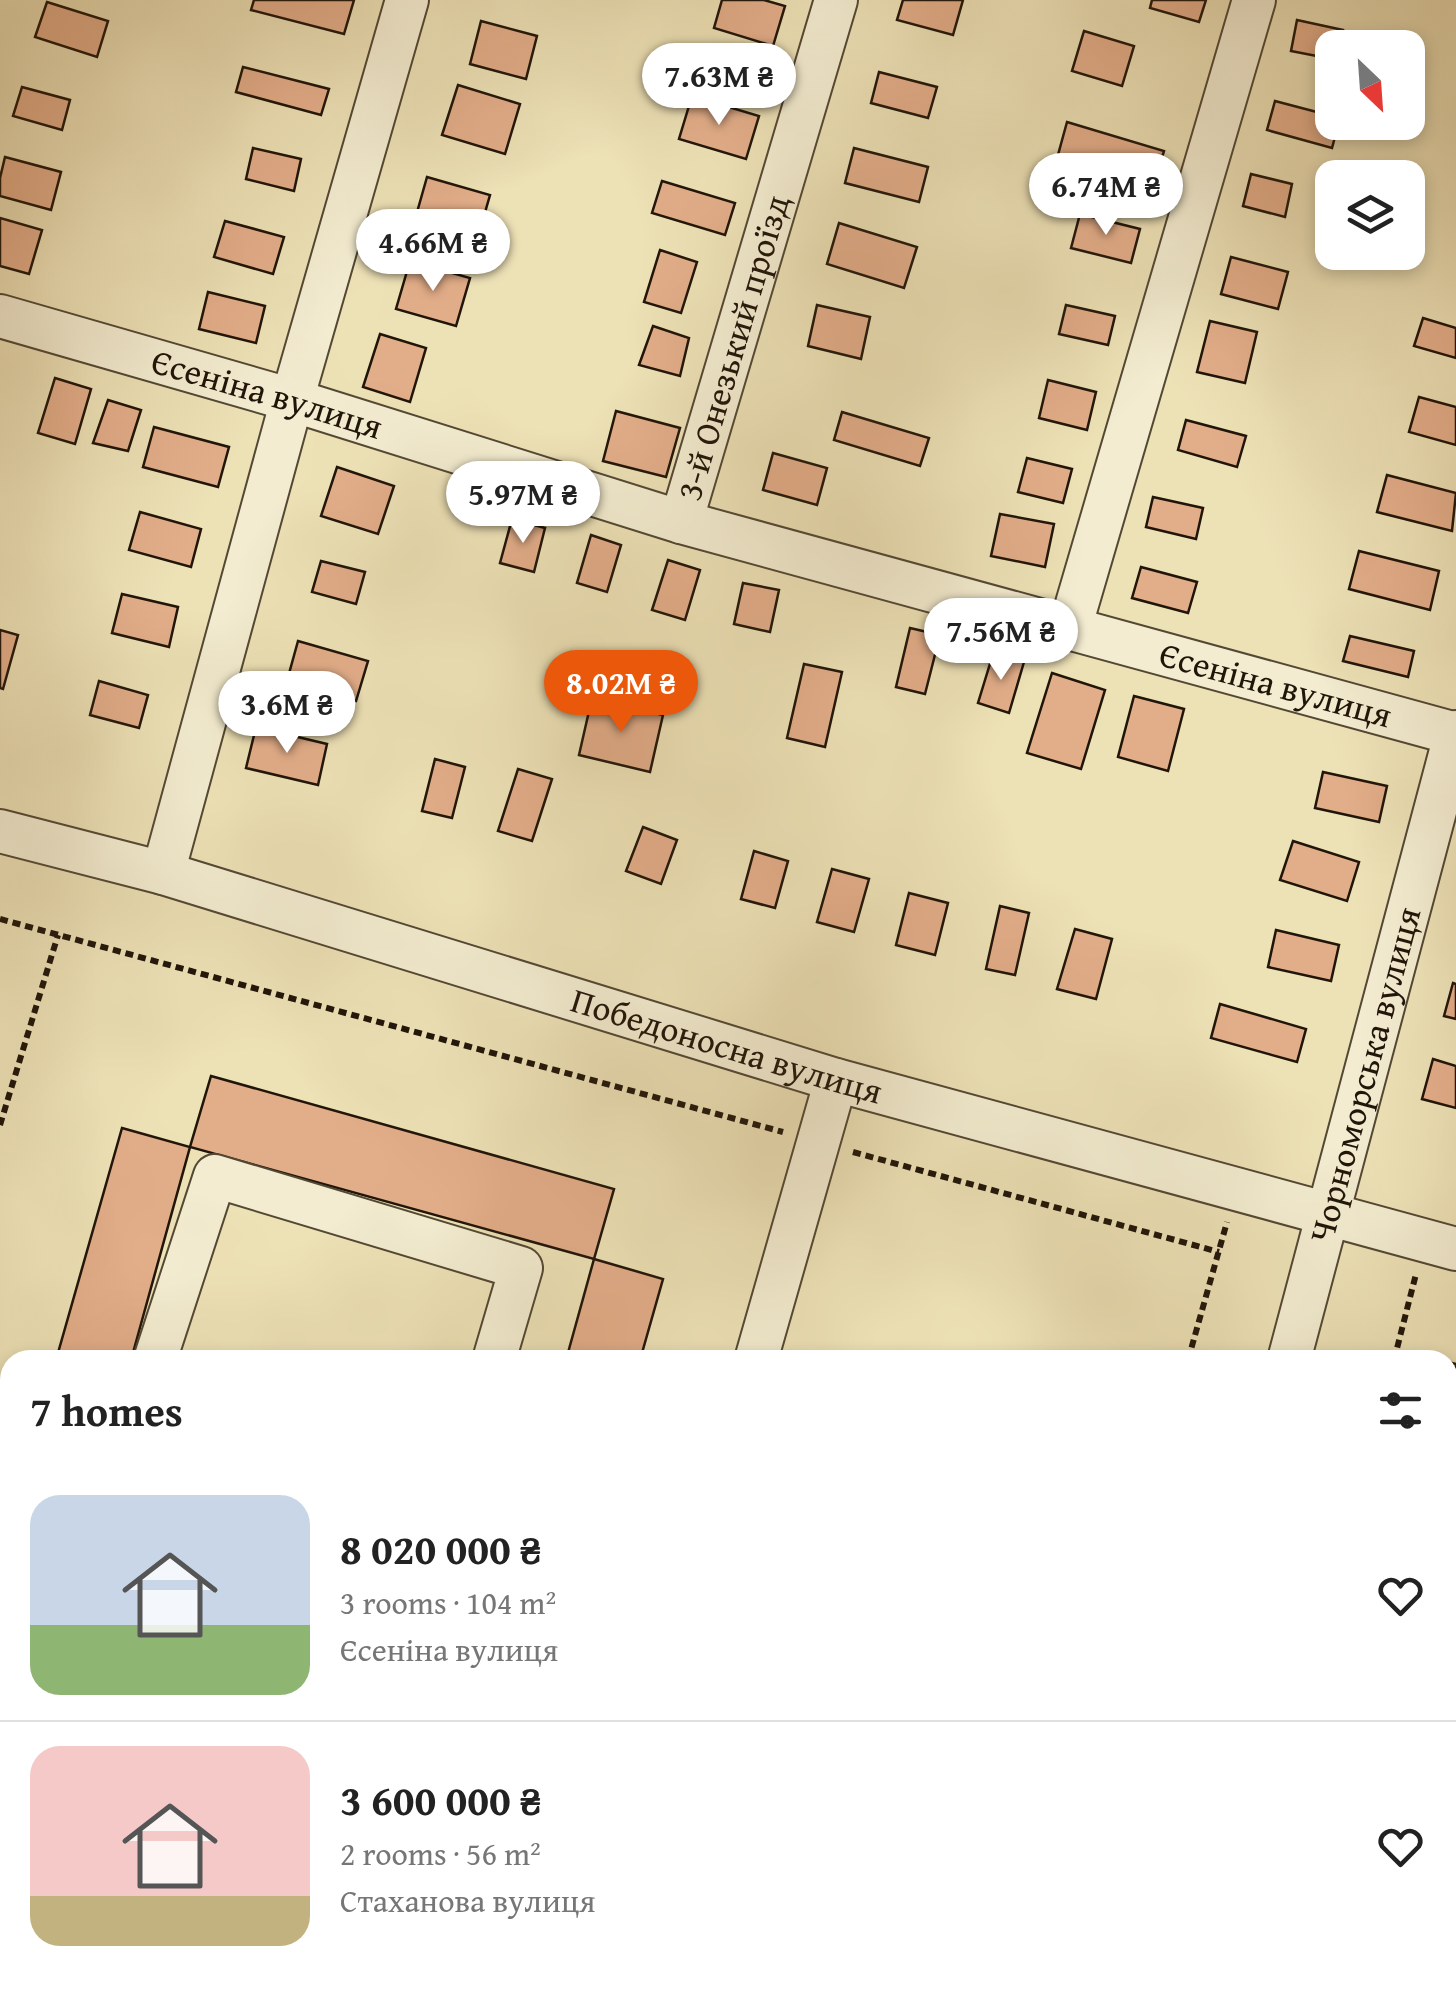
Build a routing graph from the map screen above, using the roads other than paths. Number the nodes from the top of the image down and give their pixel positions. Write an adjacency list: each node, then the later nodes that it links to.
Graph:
1 (407, 0): 5 (street)
2 (836, 0): 6 (street, 3-й Онезький проїзд)
3 (1254, 0): 7 (street)
4 (0, 316): 5 (street, Єсеніна вулиця)
5 (292, 400): 6 (street, Єсеніна вулиця); 10 (street)
6 (681, 522): 7 (street, Єсеніна вулиця)
7 (1070, 628): 8 (street, Єсеніна вулиця)
8 (1456, 734): 12 (street, Чорноморська вулиця)
9 (0, 831): 10 (street, Победоносна вулиця)
10 (163, 873): 11 (street, Победоносна вулиця)
11 (836, 1080): 12 (street, Победоносна вулиця); 16 (street)
12 (1328, 1217): 13 (street, Победоносна вулиця); 17 (street, Чорноморська вулиця)
13 (1440, 1245)
14 (158, 1350): 15 (street)
15 (497, 1350)
16 (759, 1350)
17 (1292, 1350)

